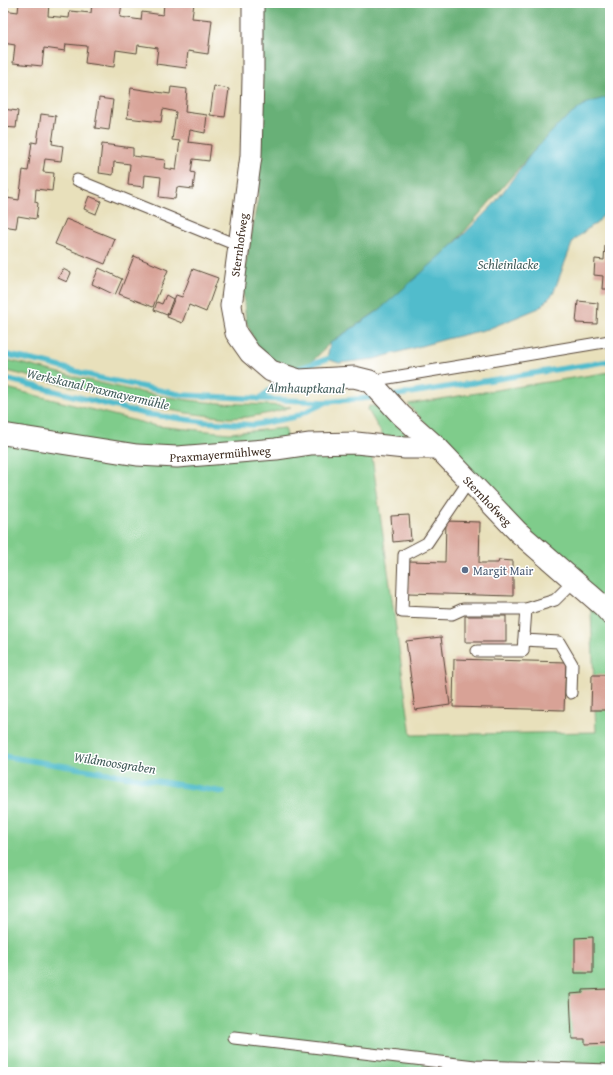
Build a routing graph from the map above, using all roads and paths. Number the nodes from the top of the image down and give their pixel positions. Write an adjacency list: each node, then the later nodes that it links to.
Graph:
1 (253, 3): 3 (street, Sternhofweg)
2 (77, 180): 3 (lane)
3 (239, 246): 5 (street, Sternhofweg)
4 (610, 341): 5 (lane, Sternhofweg)
5 (370, 382): 7 (street, Sternhofweg)
6 (3, 434): 7 (street, Praxmayermühlweg)
7 (438, 448): 8 (street, Sternhofweg)
8 (469, 481): 9 (street, Sternhofweg); 10 (lane)
9 (574, 581): 10 (lane); 11 (street, Sternhofweg)
10 (526, 609): 12 (lane)
11 (610, 614)
12 (524, 640): 13 (lane); 14 (lane)
13 (477, 651)
14 (571, 693)
15 (234, 1038): 16 (lane)
16 (610, 1070)

